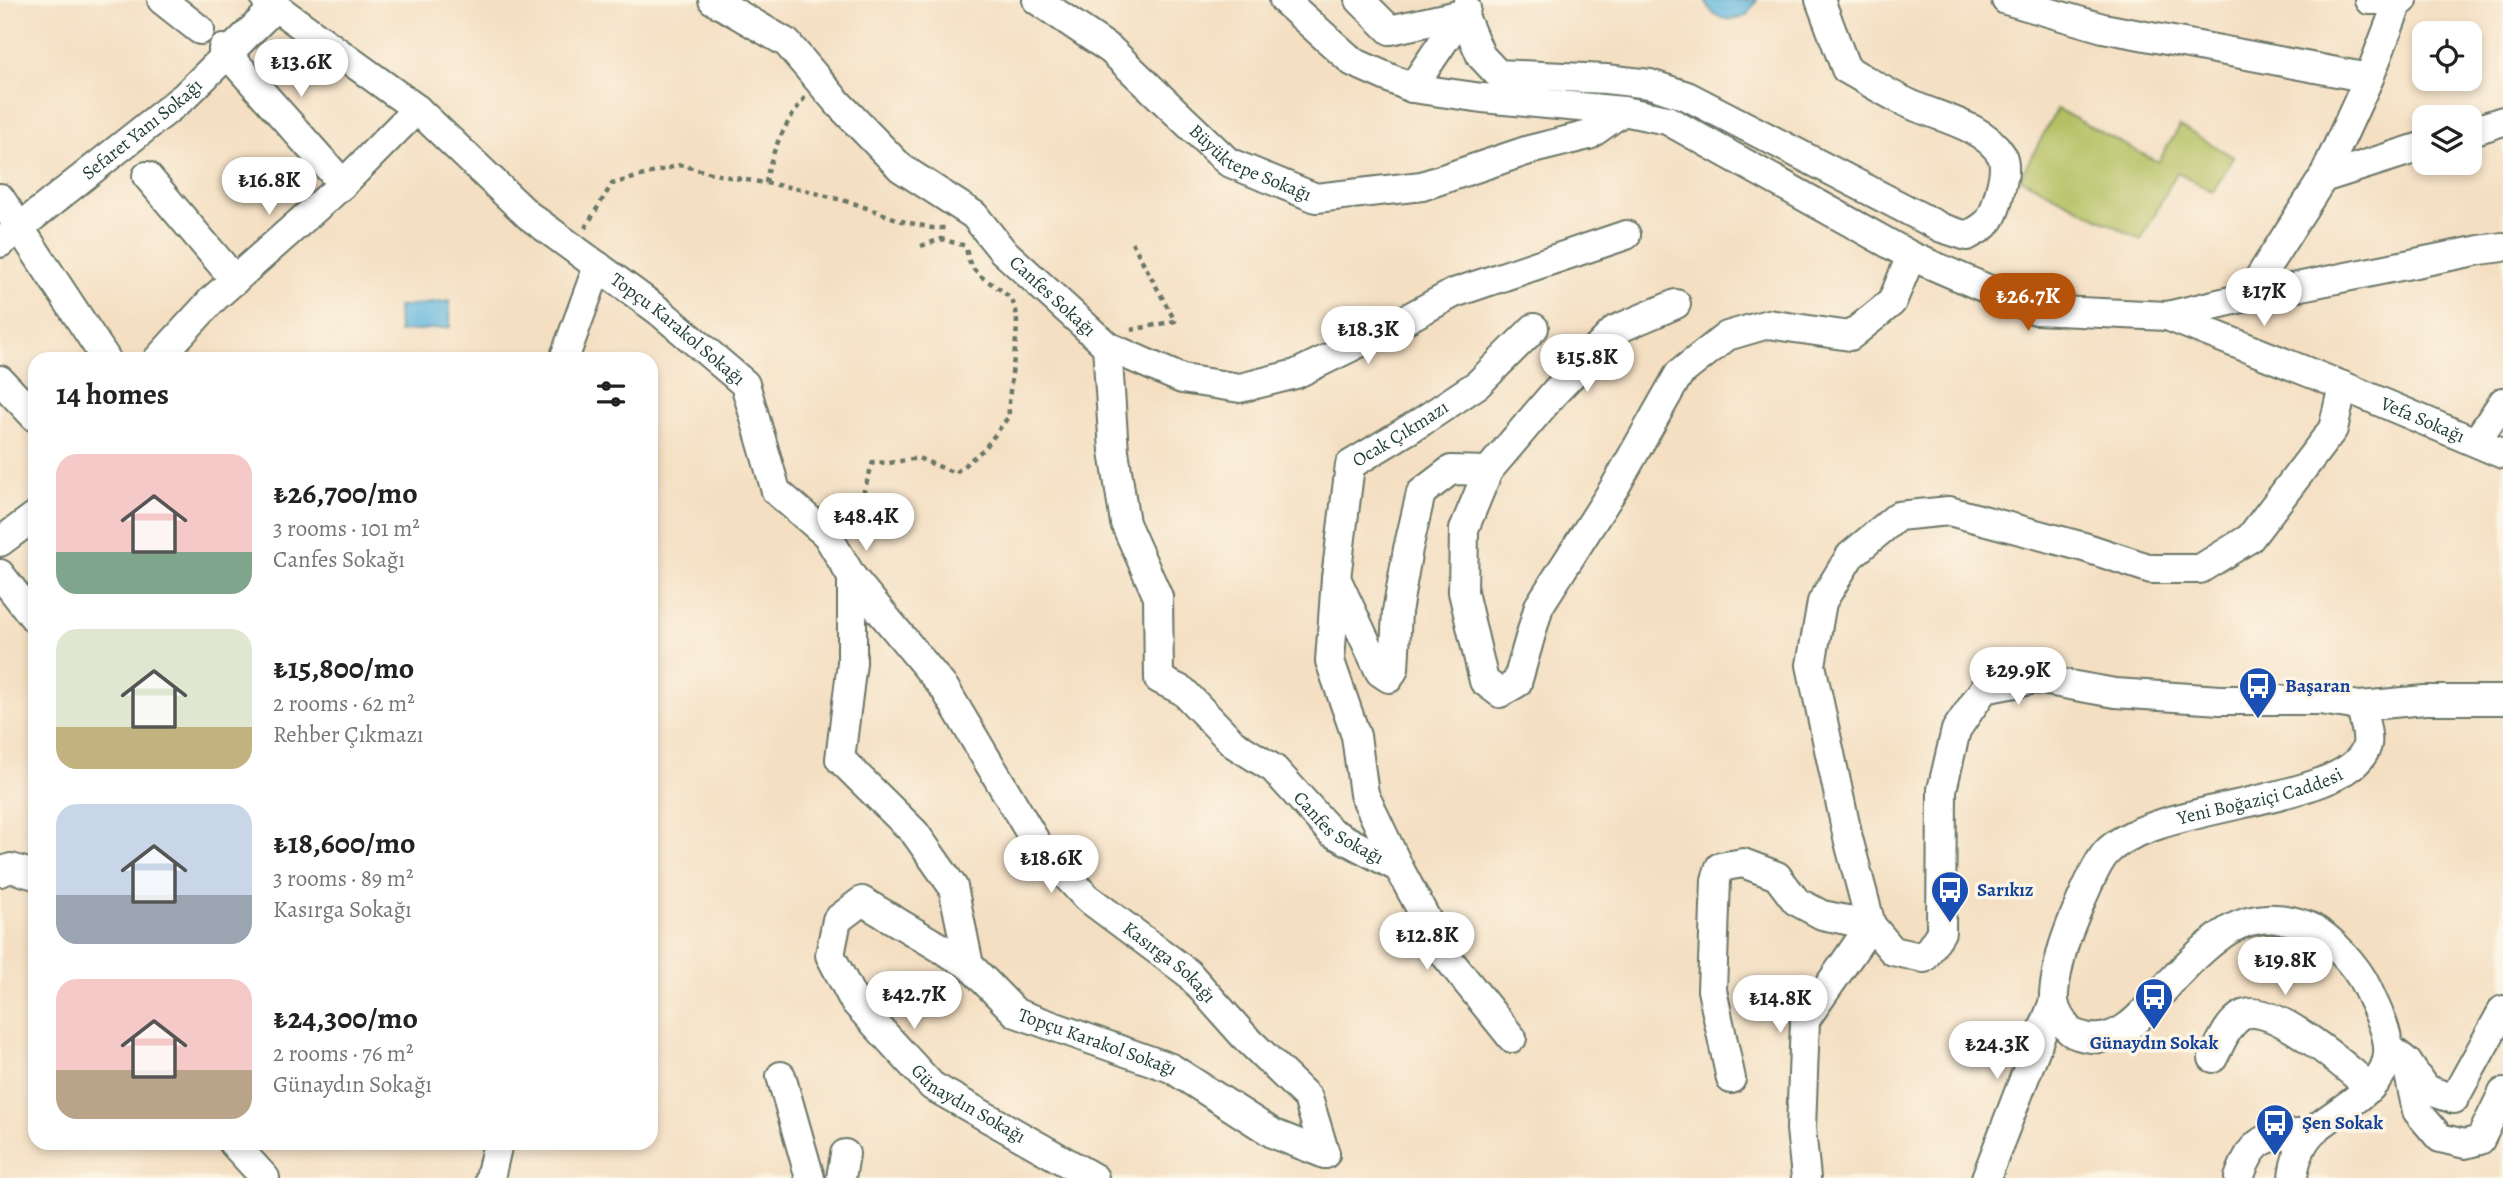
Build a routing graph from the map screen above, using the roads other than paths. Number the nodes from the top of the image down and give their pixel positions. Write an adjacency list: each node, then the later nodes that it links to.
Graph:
1 (162, 0): 12 (street)
2 (1037, 0): 17 (street, Büyüktepe Sokağı)
3 (1284, 0): 15 (street)
4 (1360, 0): 11 (street)
5 (1819, 0): 11 (street)
6 (2007, 0): 14 (street)
7 (2369, 0): 8 (street)
8 (2401, 0): 14 (street)
9 (270, 4): 13 (street, Sefaret Yanı Sokağı); 16 (street, Topçu Karakol Sokağı)
10 (731, 4): 35 (street, Canfes Sokağı)
11 (1467, 7): 15 (street)
12 (200, 30)
13 (225, 51): 23 (street); 25 (street, Sefaret Yanı Sokağı)
14 (2369, 78): 22 (street)
15 (1412, 88): 17 (street)
16 (417, 109): 23 (street); 29 (street, Topçu Karakol Sokağı)
17 (1623, 111): 28 (street)
18 (2503, 121): 19 (street)
19 (2482, 128)
20 (2412, 150): 22 (street)
21 (147, 176): 30 (street)
22 (2323, 178): 31 (street)
23 (343, 184): 30 (street)
24 (0, 198): 25 (street)
25 (10, 235): 36 (street)
26 (1626, 235): 35 (street)
27 (2503, 247): 31 (street)
28 (1911, 256): 33 (street); 45 (street)
29 (598, 266): 38 (street); 49 (street, Topçu Karakol Sokağı)
30 (235, 280): 37 (street)
31 (2247, 297): 33 (street)
32 (1676, 304): 45 (street)
33 (2167, 316): 40 (street, Vefa Sokağı)
34 (1534, 328): 50 (street, Ocak Çıkmazı)
35 (1101, 341): 54 (street, Canfes Sokağı)
36 (101, 352)
37 (164, 352)
38 (567, 352)
39 (0, 380): 42 (street)
40 (2343, 386): 43 (street, Vefa Sokağı); 57 (street)
41 (2503, 402): 43 (street)
42 (28, 410)
43 (2476, 442): 44 (street, Vefa Sokağı)
44 (2503, 454)
45 (1488, 471): 50 (street)
46 (28, 521): 47 (street)
47 (0, 542)
48 (0, 574): 51 (street)
49 (852, 577): 58 (street); 71 (street, Kasırga Sokağı)
50 (1336, 578): 54 (street, Canfes Sokağı)
51 (28, 610)
52 (2503, 700): 53 (street)
53 (2360, 706): 57 (street); 59 (street, Yeni Boğaziçi Caddesi)
54 (1399, 868): 61 (street)
55 (0, 872): 56 (street)
56 (28, 873)
57 (1871, 925): 65 (street); 76 (street)
58 (969, 965): 71 (street, Topçu Karakol Sokağı); 75 (street, Günaydın Sokağı)
59 (2054, 1001): 62 (street); 77 (street)
60 (2503, 1010): 62 (street)
61 (1513, 1038)
62 (2398, 1055): 66 (street); 67 (street)
63 (2213, 1058): 66 (street)
64 (780, 1076): 74 (street)
65 (1731, 1079)
66 (2370, 1088): 68 (street)
67 (2503, 1093)
68 (2311, 1133): 78 (street); 79 (street)
69 (239, 1150): 72 (street)
70 (496, 1150): 73 (street)
71 (1325, 1154)
72 (265, 1178)
73 (490, 1178)
74 (810, 1178)
75 (1094, 1178)
76 (1806, 1178)
77 (1986, 1178)
78 (2239, 1178)
79 (2293, 1178)

